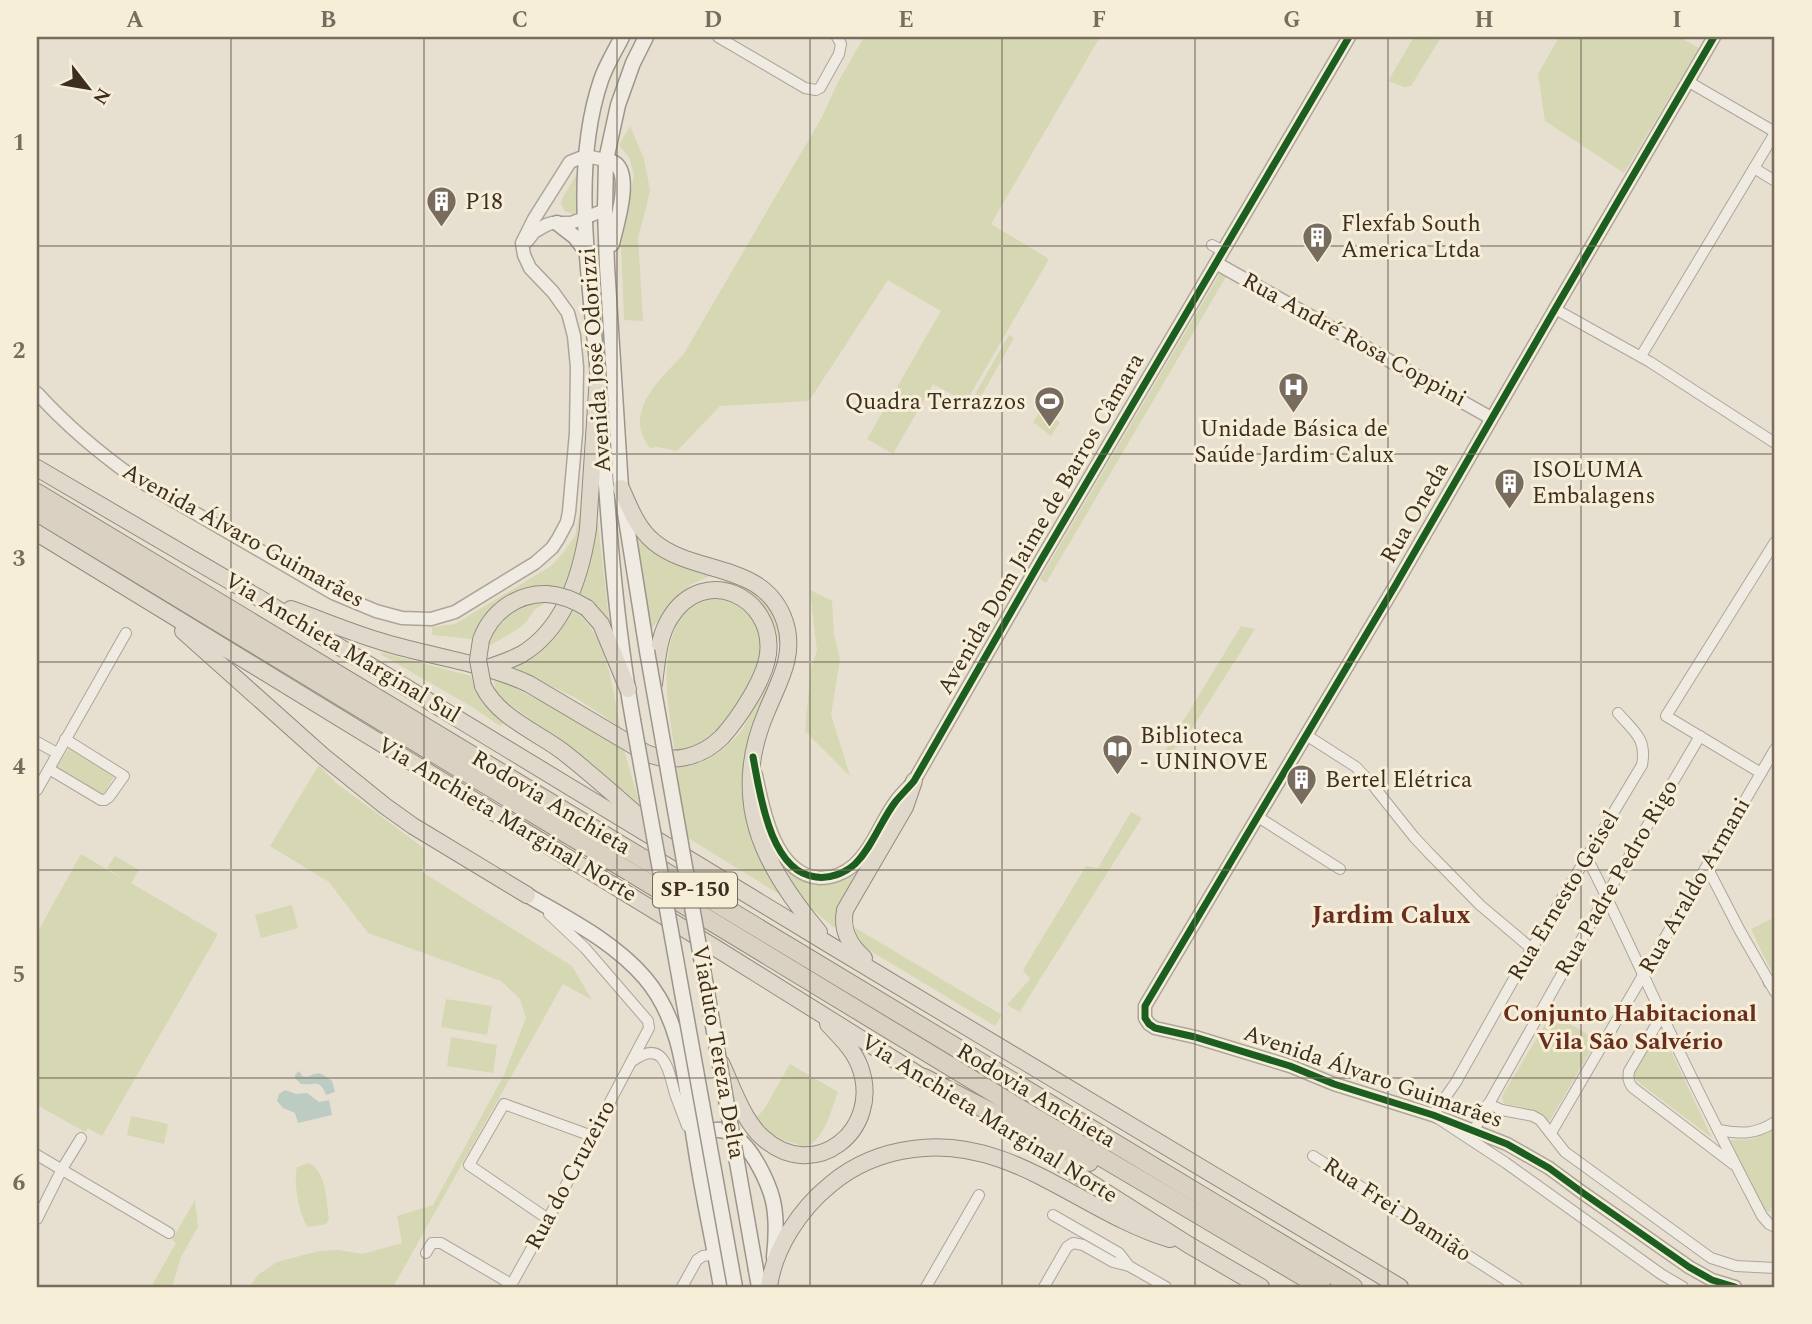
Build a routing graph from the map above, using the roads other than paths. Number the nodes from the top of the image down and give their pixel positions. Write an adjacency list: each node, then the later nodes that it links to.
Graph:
1 (622, 37): 9 (main road, Avenida José Odorizzi)
2 (646, 37): 10 (main road, Avenida José Odorizzi)
3 (718, 37): 4 (street)
4 (837, 37)
5 (1714, 37): 7 (street, Rua Oneda)
6 (1344, 39): 18 (street, Avenida Dom Jaime de Barros Câmara)
7 (1689, 82): 8 (street); 21 (street, Rua Oneda)
8 (1775, 132): 11 (street)
9 (584, 156): 10 (street); 13 (street); 15 (main road, Avenida José Odorizzi)
10 (606, 160): 14 (main road, Avenida José Odorizzi); 20 (main road)
11 (1754, 168): 12 (street); 22 (street)
12 (1775, 181)
13 (552, 191): 16 (street); 17 (street)
14 (605, 210): 15 (street); 20 (main road, Avenida José Odorizzi)
15 (585, 217): 16 (street); 19 (main road, Avenida José Odorizzi)
16 (557, 223): 17 (street); 19 (main road)
17 (522, 247): 24 (street, Avenida Álvaro Guimarães)
18 (1217, 253): 25 (street, Rua André Rosa Coppini); 52 (street, Avenida Dom Jaime de Barros Câmara)
19 (588, 254): 23 (main road, Avenida José Odorizzi)
20 (607, 266): 28 (main road, Avenida José Odorizzi)
21 (1555, 309): 22 (street); 25 (street, Rua Oneda)
22 (1641, 356): 26 (street)
23 (598, 376): 39 (highway); 41 (main road, Avenida José Odorizzi)
24 (37, 393)
25 (1491, 418): 43 (street, Rua Oneda)
26 (1775, 443)
27 (37, 468): 35 (highway, Via Anchieta Marginal Sul / SP-150)
28 (621, 488): 33 (highway); 38 (main road, Avenida José Odorizzi)
29 (37, 493): 110 (highway, Rodovia Anchieta / SP-150)
30 (37, 512): 96 (highway, Rodovia Anchieta / SP-150)
31 (37, 533): 36 (highway, Via Anchieta Marginal Norte / SP-150)
32 (1775, 542): 44 (street)
33 (724, 570): 34 (highway); 49 (highway)
34 (697, 593): 39 (highway); 40 (highway)
35 (259, 598): 39 (highway); 55 (highway, Via Anchieta Marginal Sul / SP-150)
36 (150, 602): 59 (highway); 67 (highway, Via Anchieta Marginal Norte / SP-150)
37 (126, 633): 45 (street)
38 (647, 651): 40 (main road, Viaduto Tereza Delta, bridge)
39 (487, 668)
40 (653, 687): 69 (main road, Viaduto Tereza Delta, bridge)
41 (628, 689): 55 (highway, bridge); 103 (main road, Viaduto Tereza Delta, bridge)
42 (1618, 713): 56 (street, Rua Ernesto Geisel)
43 (1306, 735): 54 (street, Rua Oneda); 62 (street)
44 (1700, 736): 51 (street); 60 (street, Rua Padre Pedro Rigo)
45 (65, 739): 48 (street); 50 (street)
46 (37, 742): 48 (street)
47 (1775, 749): 51 (street, Rua Araldo Armani)
48 (57, 753): 50 (street)
49 (753, 757): 52 (street, Avenida Dom Jaime de Barros Câmara); 61 (highway)
50 (49, 769): 53 (street)
51 (1761, 773): 57 (street, Rua Araldo Armani)
52 (914, 781): 64 (highway)
53 (37, 790)
54 (1258, 817): 58 (street); 66 (street, Rua Oneda)
55 (680, 854): 61 (highway, Via Anchieta Marginal Sul / SP-150)
56 (1586, 856): 60 (street); 62 (street, Rua Ernesto Geisel)
57 (1707, 867): 63 (street, Rua Araldo Armani); 65 (street)
58 (1340, 869)
59 (527, 895): 70 (street, Rua do Cruzeiro); 81 (main road)
60 (1606, 895): 63 (street); 72 (street, Rua Padre Pedro Rigo)
61 (830, 945): 64 (highway, Via Anchieta Marginal Sul / SP-150)
62 (1532, 948): 73 (street, Rua Ernesto Geisel)
63 (1644, 974): 68 (street); 77 (street, Rua Araldo Armani)
64 (899, 986): 111 (highway, Via Anchieta Marginal Sul / SP-150)
65 (1773, 986)
66 (1145, 1006): 73 (street, Avenida Álvaro Guimarães)
67 (812, 1008): 69 (highway, bridge); 71 (highway, Via Anchieta Marginal Norte / SP-150)
68 (1662, 1015): 76 (street); 85 (street)
69 (719, 1060): 99 (main road, Viaduto Tereza Delta, bridge)
70 (631, 1063): 78 (street, Rua do Cruzeiro); 81 (street)
71 (924, 1078): 93 (highway, Via Anchieta Marginal Norte / SP-150); 96 (highway)
72 (1488, 1104): 75 (street, Rua Padre Pedro Rigo); 77 (street, Avenida Álvaro Guimarães)
73 (1433, 1115): 75 (street, Avenida Álvaro Guimarães); 84 (street, Avenida Álvaro Guimarães)
74 (1775, 1122): 76 (street)
75 (1474, 1130): 80 (street, Avenida Álvaro Guimarães)
76 (1718, 1130): 85 (street)
77 (1551, 1133): 98 (street, Avenida Álvaro Guimarães)
78 (592, 1136): 90 (street, Rua do Cruzeiro); 90 (street)
79 (81, 1138): 86 (street)
80 (1507, 1144): 84 (street); 114 (street, Avenida Álvaro Guimarães)
81 (695, 1145): 95 (main road); 99 (main road)
82 (37, 1155): 86 (street)
83 (1313, 1156): 112 (street, Rua Frei Damião)
84 (1506, 1163): 113 (street, Avenida Álvaro Guimarães)
85 (1737, 1167): 91 (street)
86 (62, 1170): 89 (street); 92 (street)
87 (979, 1195): 105 (street)
88 (1052, 1215): 97 (street)
89 (37, 1219)
90 (548, 1219): 100 (street, Rua do Cruzeiro)
91 (1775, 1227)
92 (169, 1234)
93 (1189, 1245): 99 (highway); 108 (highway, Via Anchieta Marginal Norte / SP-150)
94 (426, 1253): 100 (street)
95 (716, 1254): 101 (street); 102 (main road)
96 (1272, 1258): 109 (highway, Rodovia Anchieta / SP-150)
97 (1129, 1266): 106 (street); 107 (street)
98 (1775, 1268)
99 (766, 1277): 104 (main road, Viaduto Tereza Delta)
100 (511, 1286)
101 (682, 1287)
102 (721, 1287)
103 (735, 1287)
104 (759, 1287)
105 (926, 1287)
106 (1045, 1287)
107 (1166, 1287)
108 (1261, 1287)
109 (1321, 1287)
110 (1353, 1287)
111 (1400, 1287)
112 (1517, 1287)
113 (1684, 1287)
114 (1735, 1287)

